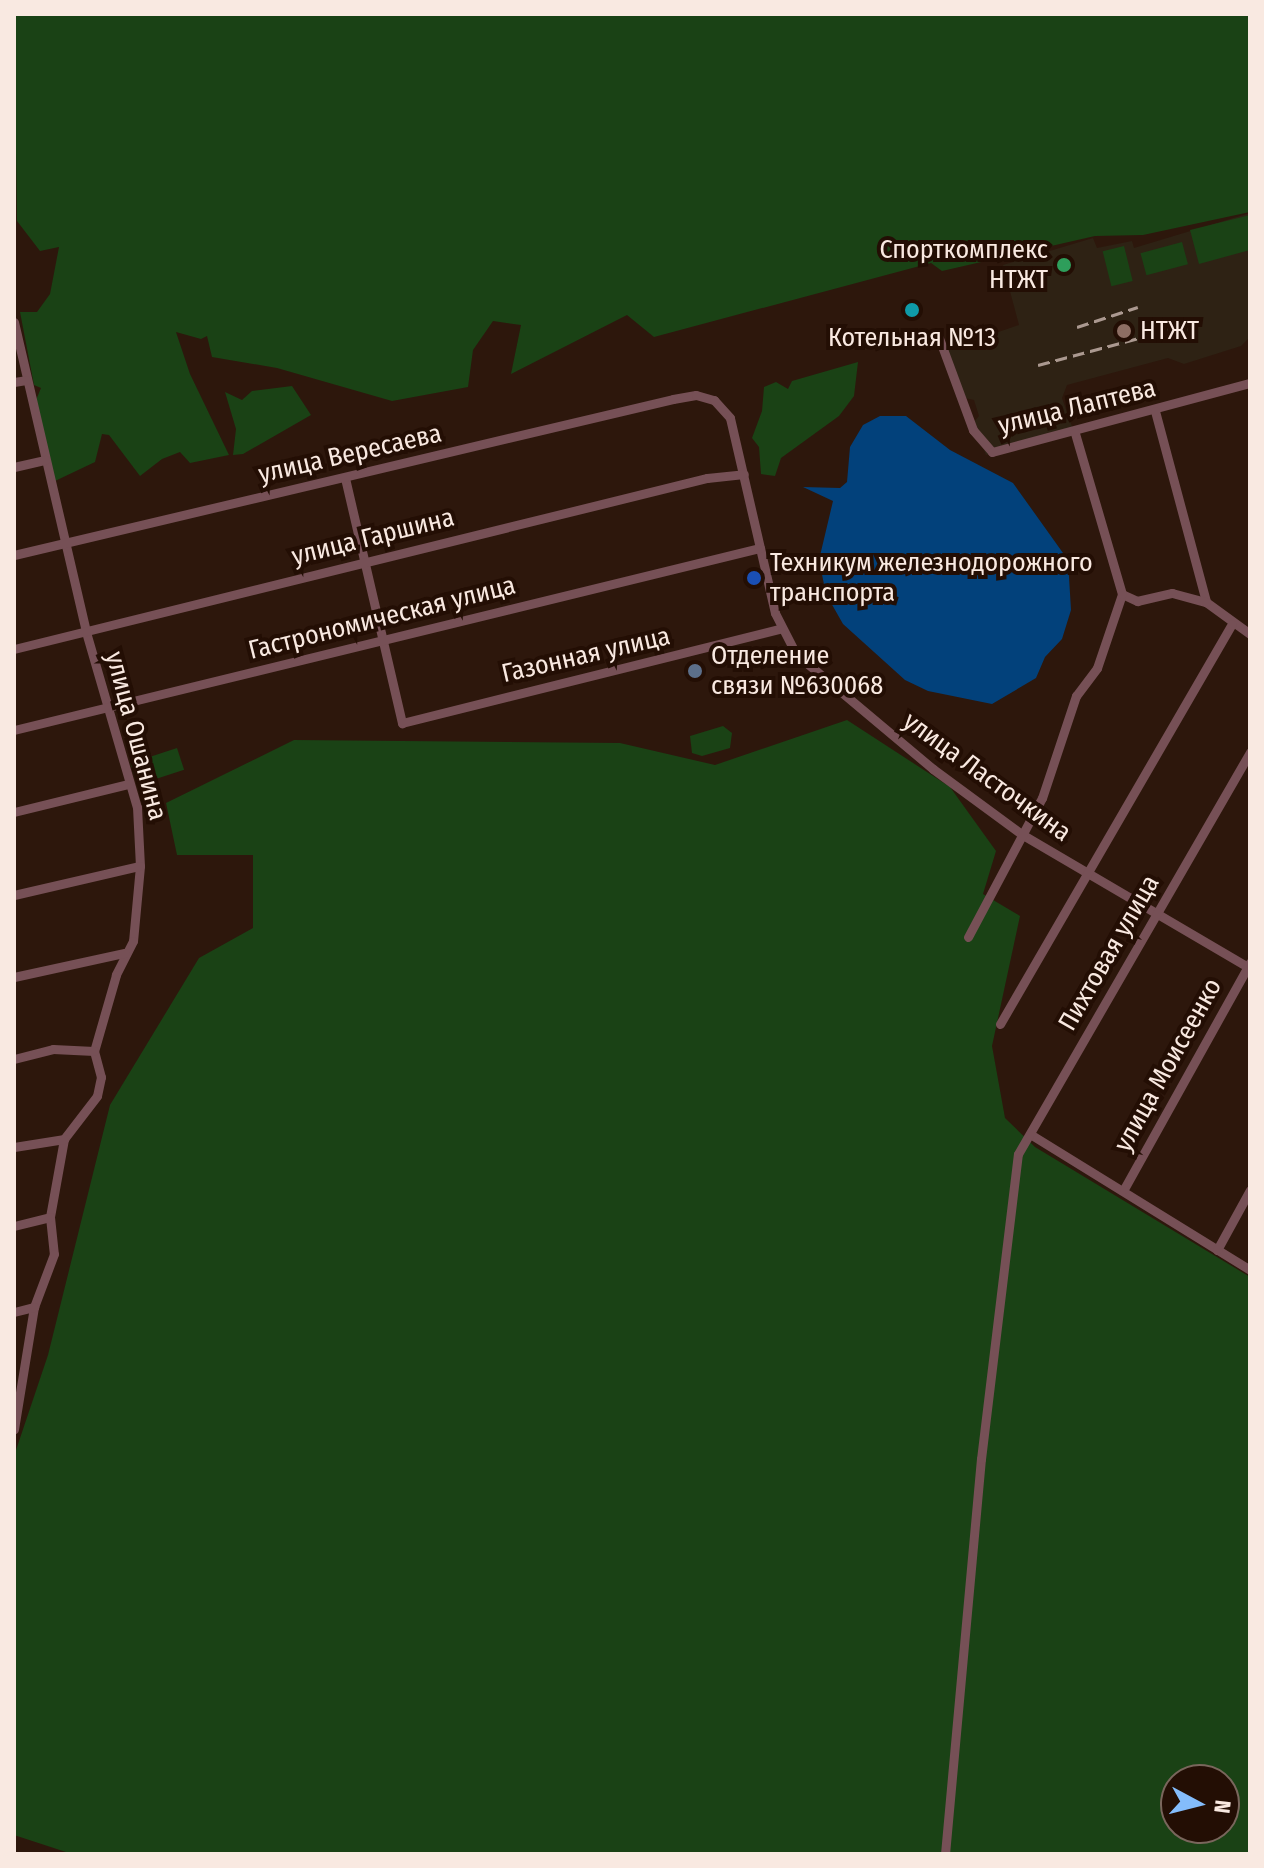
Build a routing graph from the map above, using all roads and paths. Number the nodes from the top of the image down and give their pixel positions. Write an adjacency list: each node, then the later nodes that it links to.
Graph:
1 (14, 322): 3 (street, улица Ошанина)
2 (939, 338): 8 (street, улица Лаптева)
3 (26, 380): 4 (street); 9 (street, улица Ошанина)
4 (14, 382)
5 (1250, 383): 7 (street, улица Лаптева)
6 (696, 395): 11 (street, улица Ласточкина); 12 (street, улица Вересаева)
7 (1155, 411): 8 (street, улица Лаптева); 18 (street)
8 (1075, 433): 17 (street)
9 (45, 460): 10 (street); 13 (street, улица Ошанина)
10 (14, 467)
11 (744, 474): 14 (street, улица Ласточкина); 16 (street, улица Гаршина)
12 (345, 478): 13 (street, улица Вересаева); 16 (street)
13 (64, 543): 15 (street, улица Вересаева); 21 (street, улица Ошанина)
14 (760, 548): 20 (street, улица Ласточкина); 23 (street, Гастрономическая улица)
15 (14, 555)
16 (365, 562): 21 (street, улица Гаршина); 23 (street)
17 (1122, 594): 18 (street); 30 (street)
18 (1206, 602): 19 (street)
19 (1232, 624): 22 (street); 32 (street)
20 (779, 629): 23 (street, Газонная улица); 30 (street, улица Ласточкина)
21 (86, 632): 24 (street, улица Гаршина); 25 (street, улица Ошанина)
22 (1250, 634)
23 (381, 640): 25 (street, Гастрономическая улица)
24 (14, 649)
25 (106, 710): 26 (street, Гастрономическая улица); 28 (street, улица Ошанина)
26 (14, 730)
27 (1250, 752): 34 (street, Пихтовая улица)
28 (128, 784): 29 (street); 31 (street, улица Ошанина)
29 (14, 812)
30 (1023, 835): 32 (street, улица Ласточкина); 35 (street)
31 (140, 866): 33 (street); 36 (street, улица Ошанина)
32 (1088, 875): 34 (street, улица Ласточкина); 39 (street)
33 (14, 895)
34 (1156, 915): 37 (street, улица Ласточкина); 42 (street, Пихтовая улица)
35 (968, 937)
36 (124, 953): 38 (street); 40 (street, улица Ошанина)
37 (1249, 966): 45 (street, улица Моисеенко)
38 (14, 977)
39 (1000, 1024)
40 (94, 1051): 41 (street); 43 (street, улица Ошанина)
41 (14, 1059)
42 (1030, 1134): 45 (street); 55 (street, Пихтовая улица)
43 (64, 1139): 44 (street); 47 (street, улица Ошанина)
44 (14, 1147)
45 (1124, 1189): 49 (street)
46 (1250, 1190): 49 (street)
47 (50, 1217): 48 (street); 51 (street, улица Ошанина)
48 (14, 1226)
49 (1217, 1250): 50 (street)
50 (1250, 1270)
51 (34, 1307): 52 (street); 53 (street, улица Ошанина)
52 (14, 1312)
53 (17, 1389): 54 (street, улица Ошанина)
54 (14, 1429)
55 (945, 1854)

